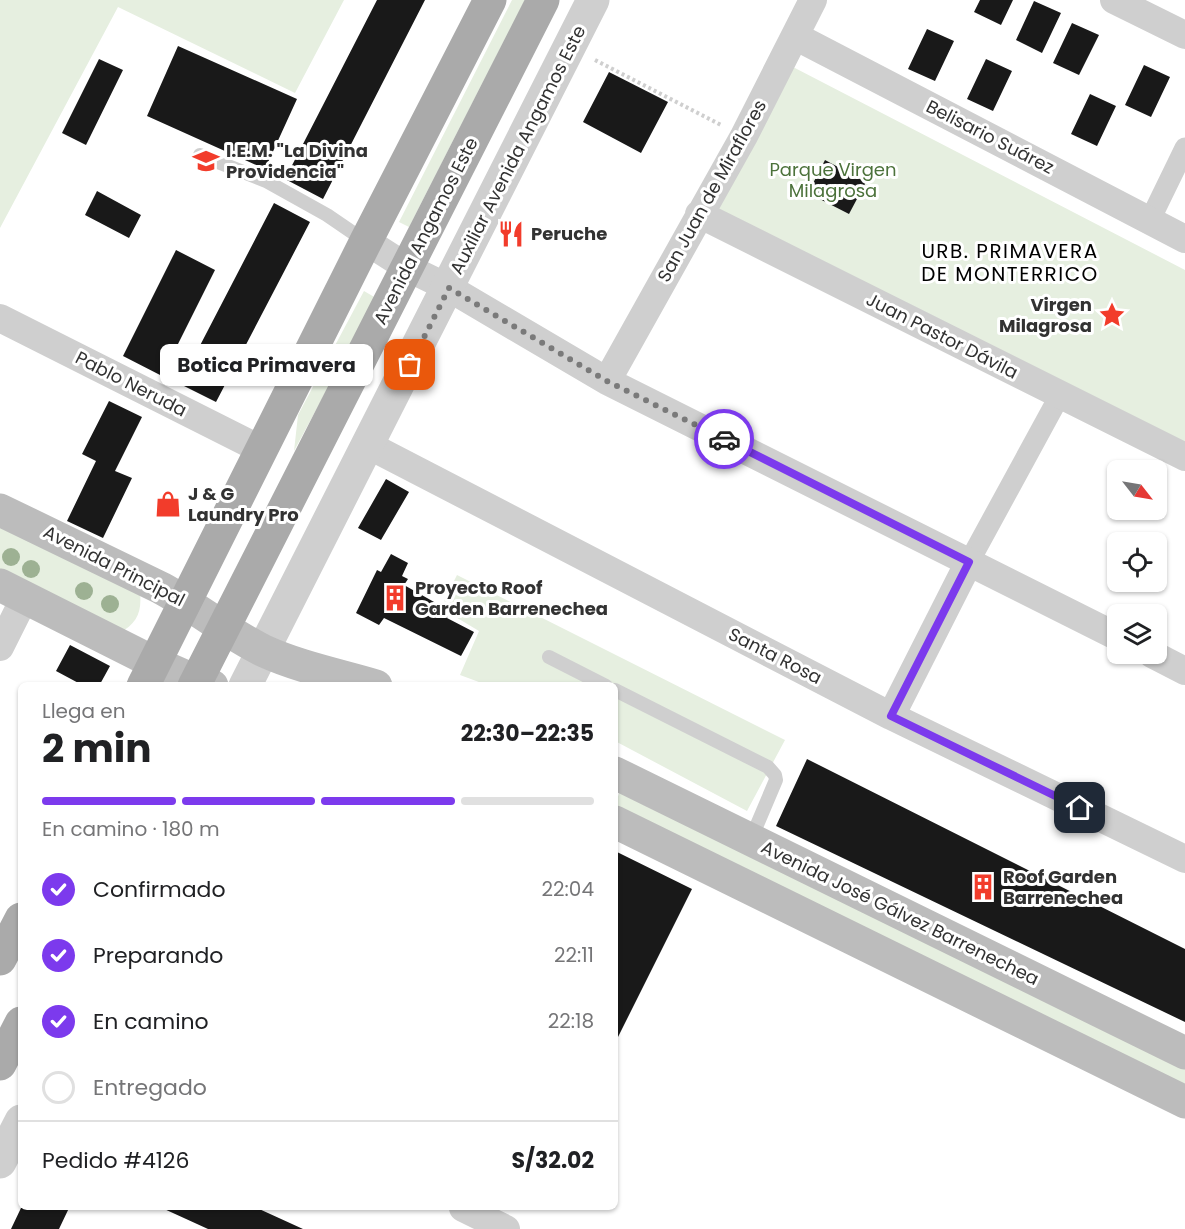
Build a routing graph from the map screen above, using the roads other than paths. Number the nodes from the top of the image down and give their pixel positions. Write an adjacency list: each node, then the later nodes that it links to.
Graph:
1 (490, 0): 13 (main road)
2 (543, 0): 14 (main road, Avenida Angamos Este)
3 (593, 0): 15 (street, Auxiliar Avenida Angamos Este)
4 (813, 0): 7 (street, San Juan de Miraflores)
5 (1114, 0): 6 (street)
6 (1185, 35)
7 (795, 36): 10 (street, San Juan de Miraflores); 11 (street, Belisario Suárez)
8 (1185, 148): 11 (street)
9 (200, 155): 13 (lane)
10 (699, 214): 17 (street, San Juan de Miraflores); 18 (street, Juan Pastor Dávila)
11 (1150, 220): 12 (street, Belisario Suárez)
12 (1185, 239)
13 (366, 241): 14 (street); 20 (main road)
14 (408, 267): 15 (street); 26 (main road, Avenida Angamos Este)
15 (449, 288): 17 (street); 19 (street, Auxiliar Avenida Angamos Este)
16 (0, 318): 20 (street, Pablo Neruda)
17 (607, 381): 23 (street)
18 (1060, 395): 21 (street, Juan Pastor Dávila); 23 (street)
19 (368, 446): 29 (street, Auxiliar Avenida Angamos Este); 40 (street, Santa Rosa)
20 (262, 450): 25 (main road)
21 (1185, 457)
22 (0, 510): 25 (main road, Avenida Principal)
23 (969, 562): 27 (street); 40 (street)
24 (13, 591): 28 (street); 33 (main road)
25 (186, 601): 26 (main road, Avenida Principal); 33 (main road)
26 (224, 628): 29 (main road); 35 (main road, Avenida Angamos Este)
27 (1107, 631)
28 (0, 647)
29 (263, 650): 36 (street, Auxiliar Avenida Angamos Este); 37 (main road)
30 (549, 657): 38 (lane)
31 (1167, 662): 32 (street)
32 (1185, 671)
33 (149, 674): 34 (main road)
34 (191, 682)
35 (202, 682)
36 (247, 682)
37 (357, 682)
38 (598, 682)
39 (618, 692): 43 (lane)
40 (891, 716): 44 (street, Santa Rosa)
41 (618, 774): 43 (main road, Avenida José Gálvez Barrenechea)
42 (618, 823): 50 (main road)
43 (751, 839): 48 (main road, Avenida José Gálvez Barrenechea)
44 (1185, 859)
45 (18, 925): 46 (main road)
46 (0, 959)
47 (18, 1029): 49 (main road)
48 (1185, 1053)
49 (0, 1064)
50 (1185, 1102)
51 (18, 1127): 52 (street)
52 (0, 1162)
53 (467, 1210): 54 (street)
54 (506, 1229)

